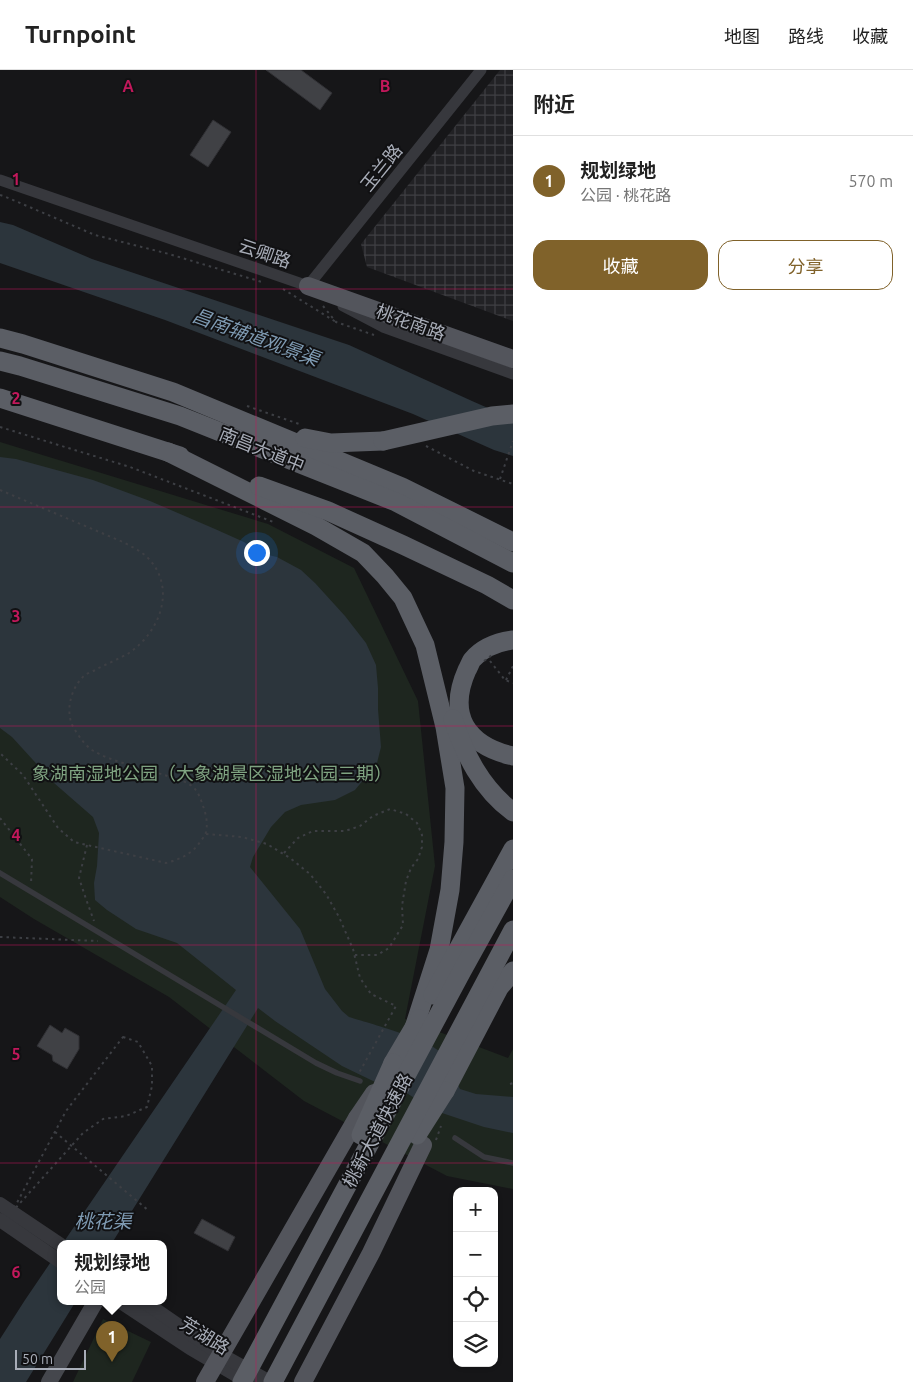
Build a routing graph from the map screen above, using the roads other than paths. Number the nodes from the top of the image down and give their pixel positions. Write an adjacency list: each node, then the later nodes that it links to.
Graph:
1 (481, 70): 3 (street, 玉兰路)
2 (0, 180): 3 (street, 云卿路)
3 (308, 286): 5 (main road, 桃花南路); 7 (street, 云卿路)
4 (0, 338): 8 (highway)
5 (513, 359)
6 (0, 361): 13 (highway, 南昌大道中)
7 (513, 374)
8 (173, 392): 10 (highway, bridge); 12 (highway)
9 (0, 398): 11 (highway, 南昌大道中)
10 (513, 414)
11 (168, 452): 14 (highway, 南昌大道中); 16 (highway)
12 (513, 542)
13 (513, 563)
14 (513, 600)
15 (513, 640): 17 (highway)
16 (425, 645): 18 (highway); 26 (highway)
17 (513, 756)
18 (513, 812)
19 (513, 849): 26 (highway)
20 (0, 873): 28 (lane)
21 (513, 879): 36 (highway, 桃新大道快速路, bridge)
22 (513, 930): 37 (highway, 桃新大道快速路, bridge)
23 (513, 963): 25 (highway)
24 (513, 971): 25 (highway)
25 (499, 988): 29 (highway)
26 (414, 1028): 27 (highway)
27 (393, 1063): 36 (highway, bridge); 41 (main road, bridge)
28 (358, 1080)
29 (445, 1090): 37 (highway, bridge); 47 (main road, bridge)
30 (456, 1138): 31 (lane)
31 (513, 1164)
32 (0, 1204): 34 (street)
33 (0, 1220): 35 (street)
34 (57, 1243)
35 (57, 1259)
36 (306, 1262): 44 (highway, 桃新大道快速路, bridge)
37 (330, 1276): 46 (highway, 桃新大道快速路, bridge)
38 (94, 1305): 42 (main road)
39 (126, 1305): 41 (street, 芳湖路)
40 (148, 1305): 41 (street, 芳湖路)
41 (218, 1358): 43 (main road); 45 (street, 芳湖路); 46 (street, 芳湖路)
42 (49, 1382)
43 (205, 1382)
44 (242, 1382)
45 (248, 1382)
46 (272, 1382)
47 (303, 1382)

